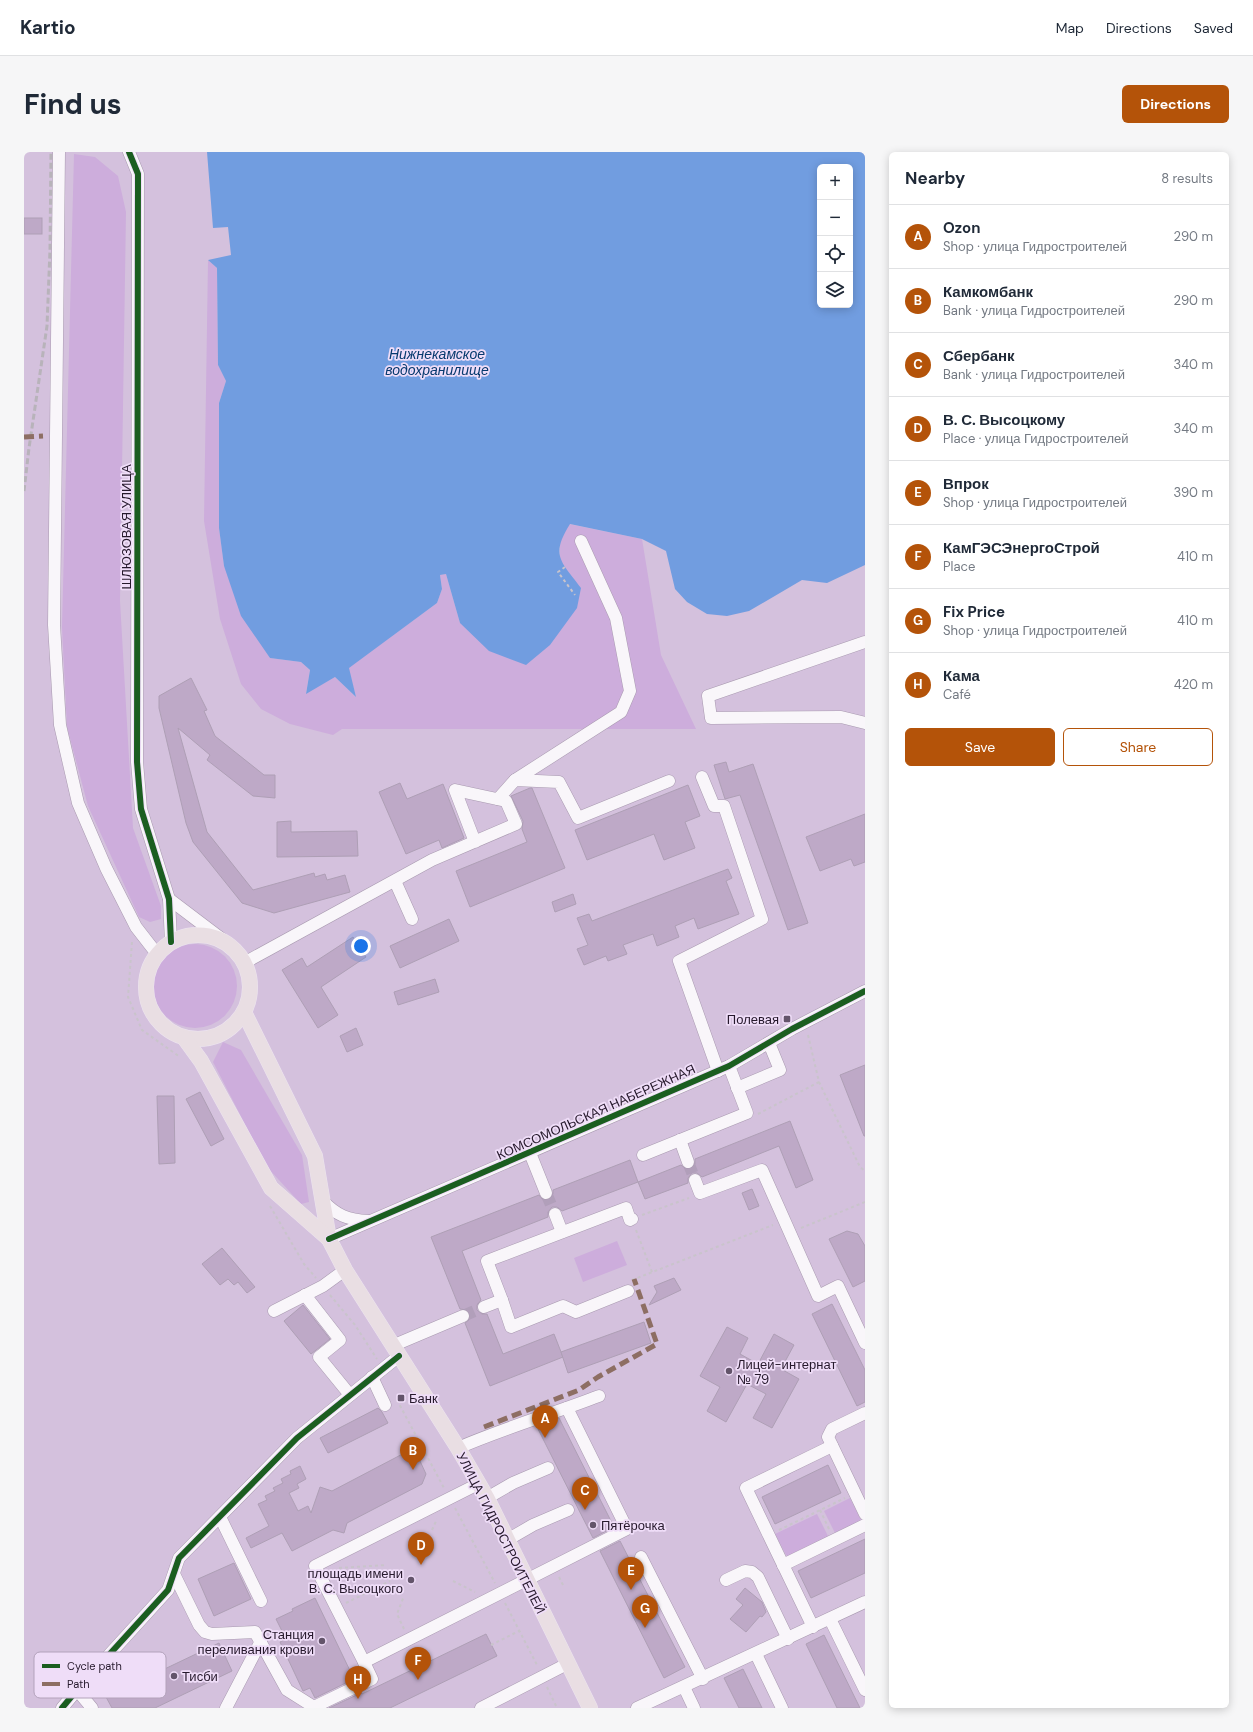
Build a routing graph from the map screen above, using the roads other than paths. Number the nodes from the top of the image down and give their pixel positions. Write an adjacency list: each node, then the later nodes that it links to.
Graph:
1 (59, 152): 16 (street)
2 (128, 152): 12 (street, ШЛЮЗОВАЯ УЛИЦА)
3 (580, 541): 7 (street)
4 (865, 642): 5 (street)
5 (865, 723)
6 (702, 777): 22 (street)
7 (515, 780): 8 (street); 9 (street)
8 (669, 781)
9 (498, 800): 10 (street); 10 (street)
10 (475, 842): 11 (street)
11 (395, 881): 13 (street); 17 (street)
12 (169, 899): 14 (street, ШЛЮЗОВАЯ УЛИЦА); 15 (street)
13 (412, 919)
14 (171, 942): 15 (main road); 16 (main road)
15 (230, 946): 17 (main road)
16 (157, 954): 20 (main road)
17 (244, 964): 19 (main road)
18 (865, 991): 21 (street, КОМСОМОЛЬСКАЯ НАБЕРЕЖНАЯ)
19 (244, 1012): 20 (main road); 30 (main road)
20 (184, 1039): 35 (main road)
21 (770, 1043): 22 (street, КОМСОМОЛЬСКАЯ НАБЕРЕЖНАЯ); 23 (street)
22 (723, 1068): 23 (street); 25 (street, КОМСОМОЛЬСКАЯ НАБЕРЕЖНАЯ)
23 (737, 1088): 24 (street)
24 (680, 1140): 26 (street); 27 (street)
25 (530, 1153): 29 (street); 32 (street, КОМСОМОЛЬСКАЯ НАБЕРЕЖНАЯ)
26 (643, 1155)
27 (688, 1162)
28 (695, 1180): 43 (street)
29 (546, 1193)
30 (323, 1201): 32 (street); 35 (main road)
31 (554, 1214): 34 (street)
32 (371, 1221): 35 (street, КОМСОМОЛЬСКАЯ НАБЕРЕЖНАЯ)
33 (634, 1224): 34 (street)
34 (562, 1232): 39 (street)
35 (329, 1239): 36 (main road, УЛИЦА ГИДРОСТРОИТЕЛЕЙ)
36 (345, 1270): 38 (street); 44 (main road, УЛИЦА ГИДРОСТРОИТЕЛЕЙ)
37 (629, 1286): 39 (street)
38 (305, 1295): 41 (street); 46 (street)
39 (502, 1300): 40 (street)
40 (484, 1307)
41 (274, 1311)
42 (462, 1316): 44 (street)
43 (865, 1343)
44 (396, 1351): 45 (street); 52 (main road, УЛИЦА ГИДРОСТРОИТЕЛЕЙ)
45 (372, 1377): 46 (street); 48 (street)
46 (350, 1395): 58 (street)
47 (599, 1396): 49 (street)
48 (385, 1405)
49 (567, 1408): 52 (street); 64 (street)
50 (865, 1413): 51 (street)
51 (832, 1446): 57 (street); 62 (street)
52 (458, 1448): 54 (main road, УЛИЦА ГИДРОСТРОИТЕЛЕЙ)
53 (548, 1468): 55 (street)
54 (478, 1484): 55 (main road, УЛИЦА ГИДРОСТРОИТЕЛЕЙ); 74 (street)
55 (487, 1498): 60 (main road, УЛИЦА ГИДРОСТРОИТЕЛЕЙ)
56 (568, 1510): 60 (street)
57 (865, 1514)
58 (220, 1517): 63 (street); 66 (street)
59 (865, 1525): 62 (street)
60 (507, 1540): 64 (main road, УЛИЦА ГИДРОСТРОИТЕЛЕЙ)
61 (641, 1557): 76 (street)
62 (783, 1565): 69 (street)
63 (174, 1574): 71 (street); 72 (street)
64 (527, 1580): 74 (street); 75 (main road, УЛИЦА ГИДРОСТРОИТЕЛЕЙ)
65 (726, 1580): 70 (street)
66 (261, 1601)
67 (865, 1602): 68 (street)
68 (830, 1619): 69 (street); 78 (street)
69 (813, 1627): 70 (street)
70 (788, 1639): 73 (street)
71 (261, 1641): 74 (street); 83 (street)
72 (112, 1652)
73 (756, 1654): 76 (street); 88 (street)
74 (364, 1662)
75 (568, 1664): 84 (street); 85 (main road, УЛИЦА ГИДРОСТРОИТЕЛЕЙ)
76 (703, 1679): 77 (street)
77 (684, 1687): 86 (street); 87 (street)
78 (865, 1690)
79 (70, 1698): 81 (street)
80 (84, 1698): 82 (street)
81 (62, 1708)
82 (92, 1708)
83 (226, 1708)
84 (481, 1708)
85 (590, 1708)
86 (637, 1708)
87 (694, 1708)
88 (782, 1708)

